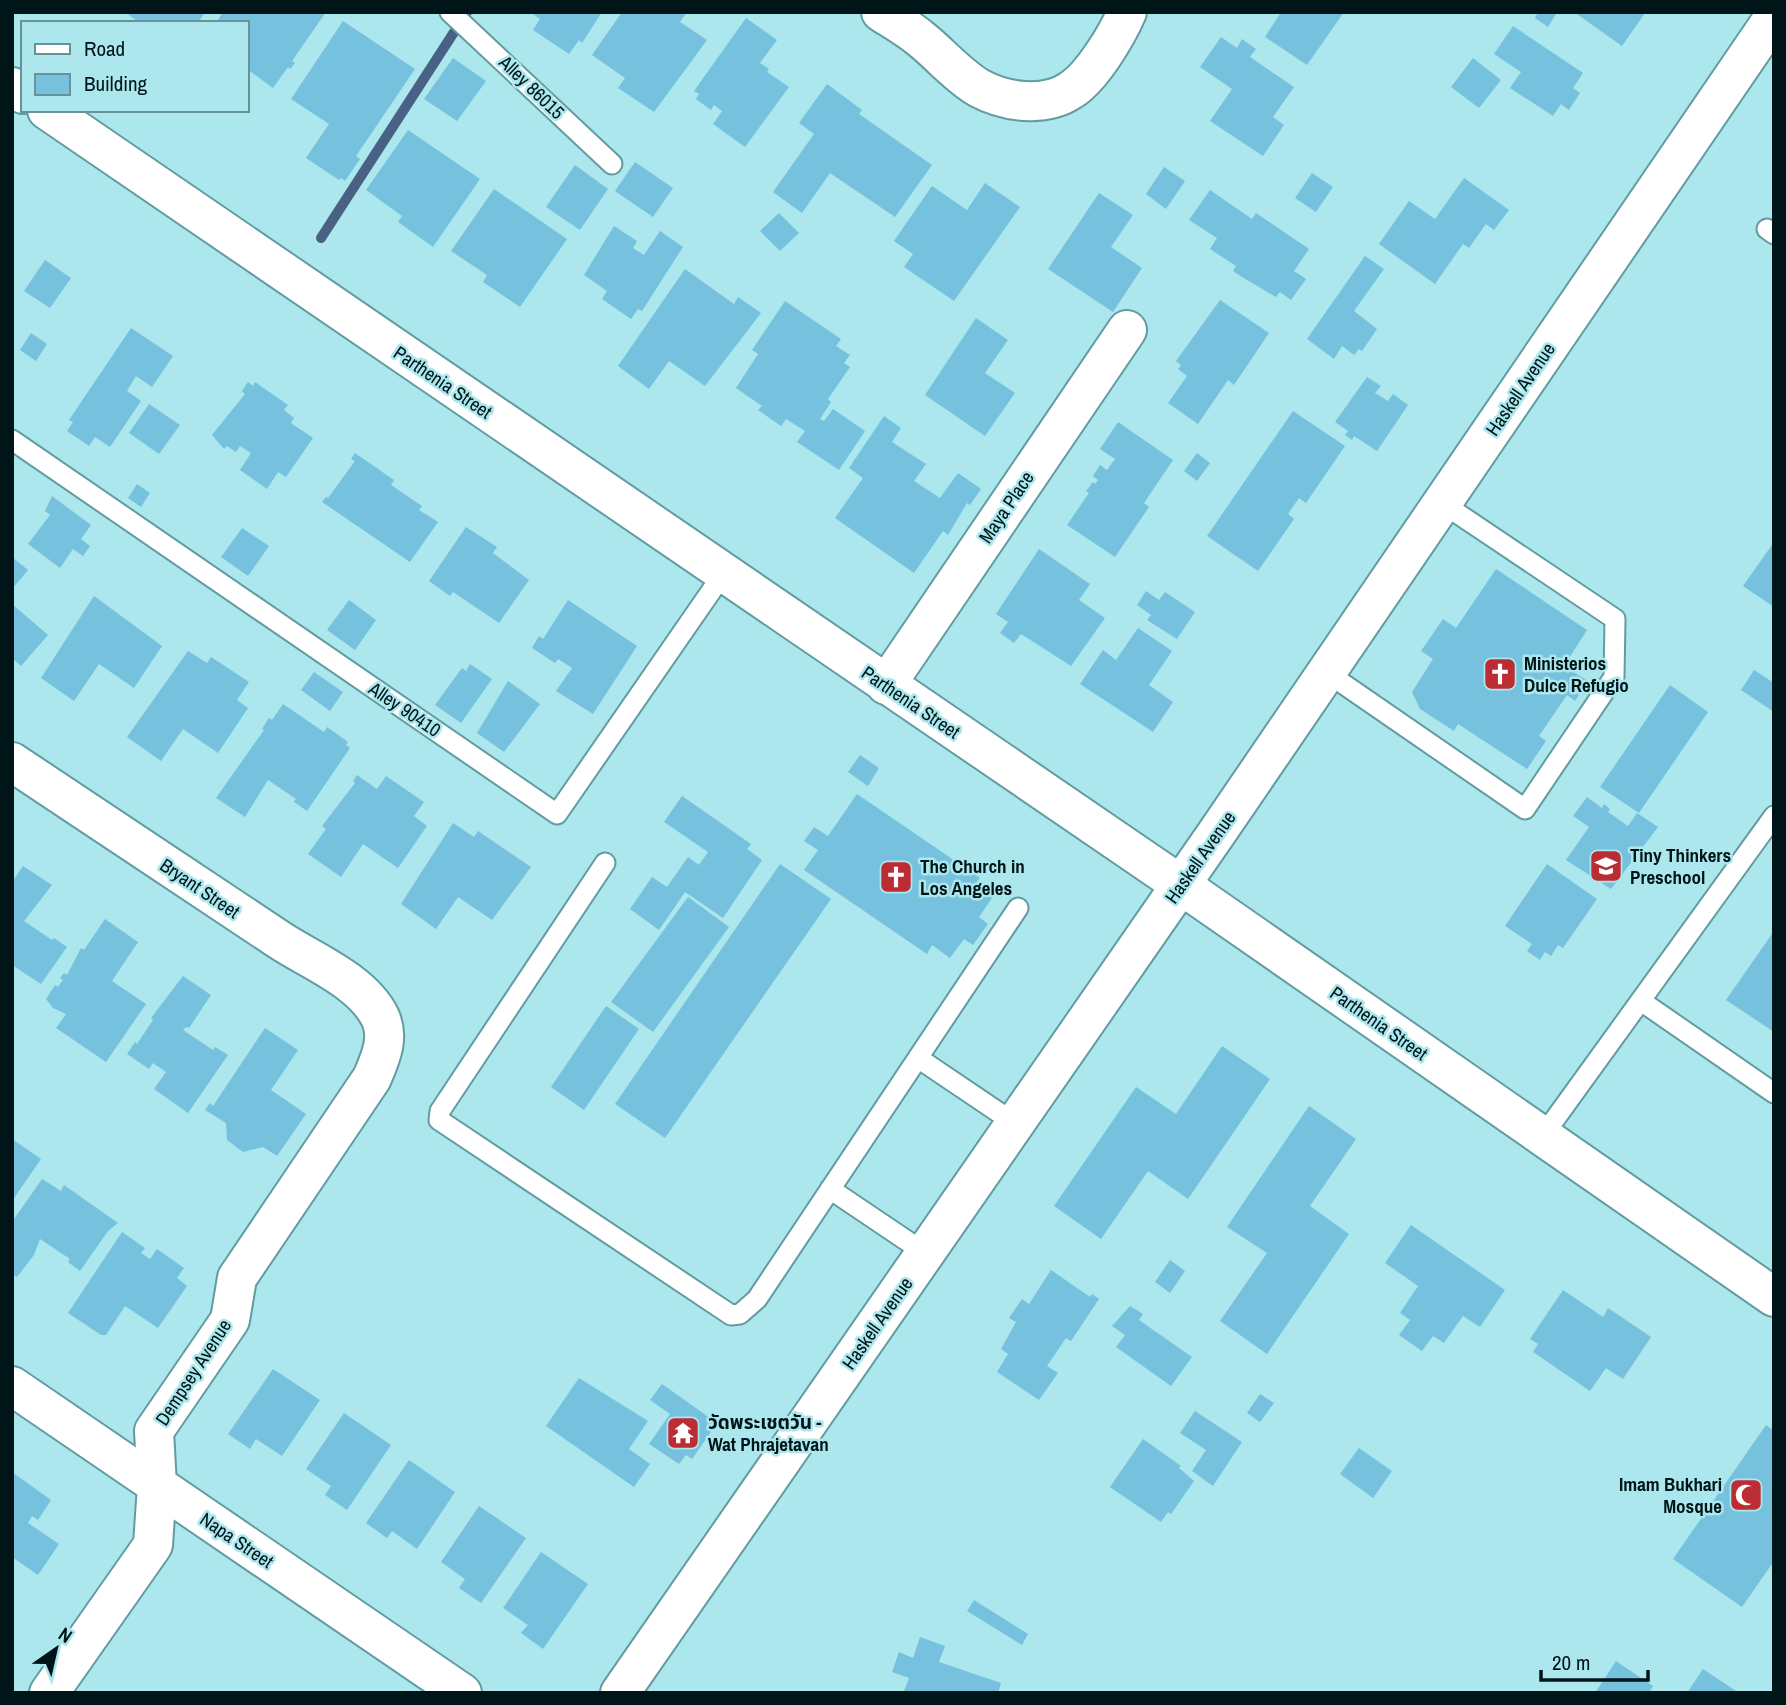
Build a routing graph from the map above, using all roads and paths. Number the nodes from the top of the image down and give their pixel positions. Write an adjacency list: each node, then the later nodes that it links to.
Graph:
1 (450, 12): 6 (lane, Alley 86015)
2 (881, 12): 3 (main road)
3 (1127, 12)
4 (1774, 17): 9 (main road, Haskell Avenue)
5 (50, 112): 10 (main road, Parthenia Street)
6 (612, 164)
7 (1127, 330): 12 (main road, Maya Place)
8 (12, 440): 10 (lane, Alley 90410)
9 (1442, 503): 11 (main road, Haskell Avenue); 11 (lane)
10 (723, 573): 12 (main road, Parthenia Street)
11 (1326, 672): 16 (main road, Haskell Avenue)
12 (886, 685): 16 (main road, Parthenia Street)
13 (12, 762): 19 (main road, Bryant Street)
14 (1774, 816): 18 (lane)
15 (606, 863): 24 (lane)
16 (1181, 885): 22 (main road, Haskell Avenue); 23 (main road, Parthenia Street)
17 (1018, 908): 20 (lane)
18 (1641, 1001): 21 (lane); 23 (lane)
19 (382, 1020): 28 (main road, Dempsey Avenue)
20 (918, 1058): 22 (lane); 24 (lane)
21 (1774, 1093)
22 (1016, 1124): 25 (main road, Haskell Avenue)
23 (1542, 1137): 26 (main road, Parthenia Street)
24 (830, 1189): 25 (lane)
25 (925, 1253): 31 (main road, Haskell Avenue)
26 (1774, 1297)
27 (12, 1386): 28 (main road, Napa Street)
28 (157, 1486): 29 (main road, Dempsey Avenue); 30 (main road, Napa Street)
29 (49, 1693)
30 (462, 1693)
31 (620, 1693)

